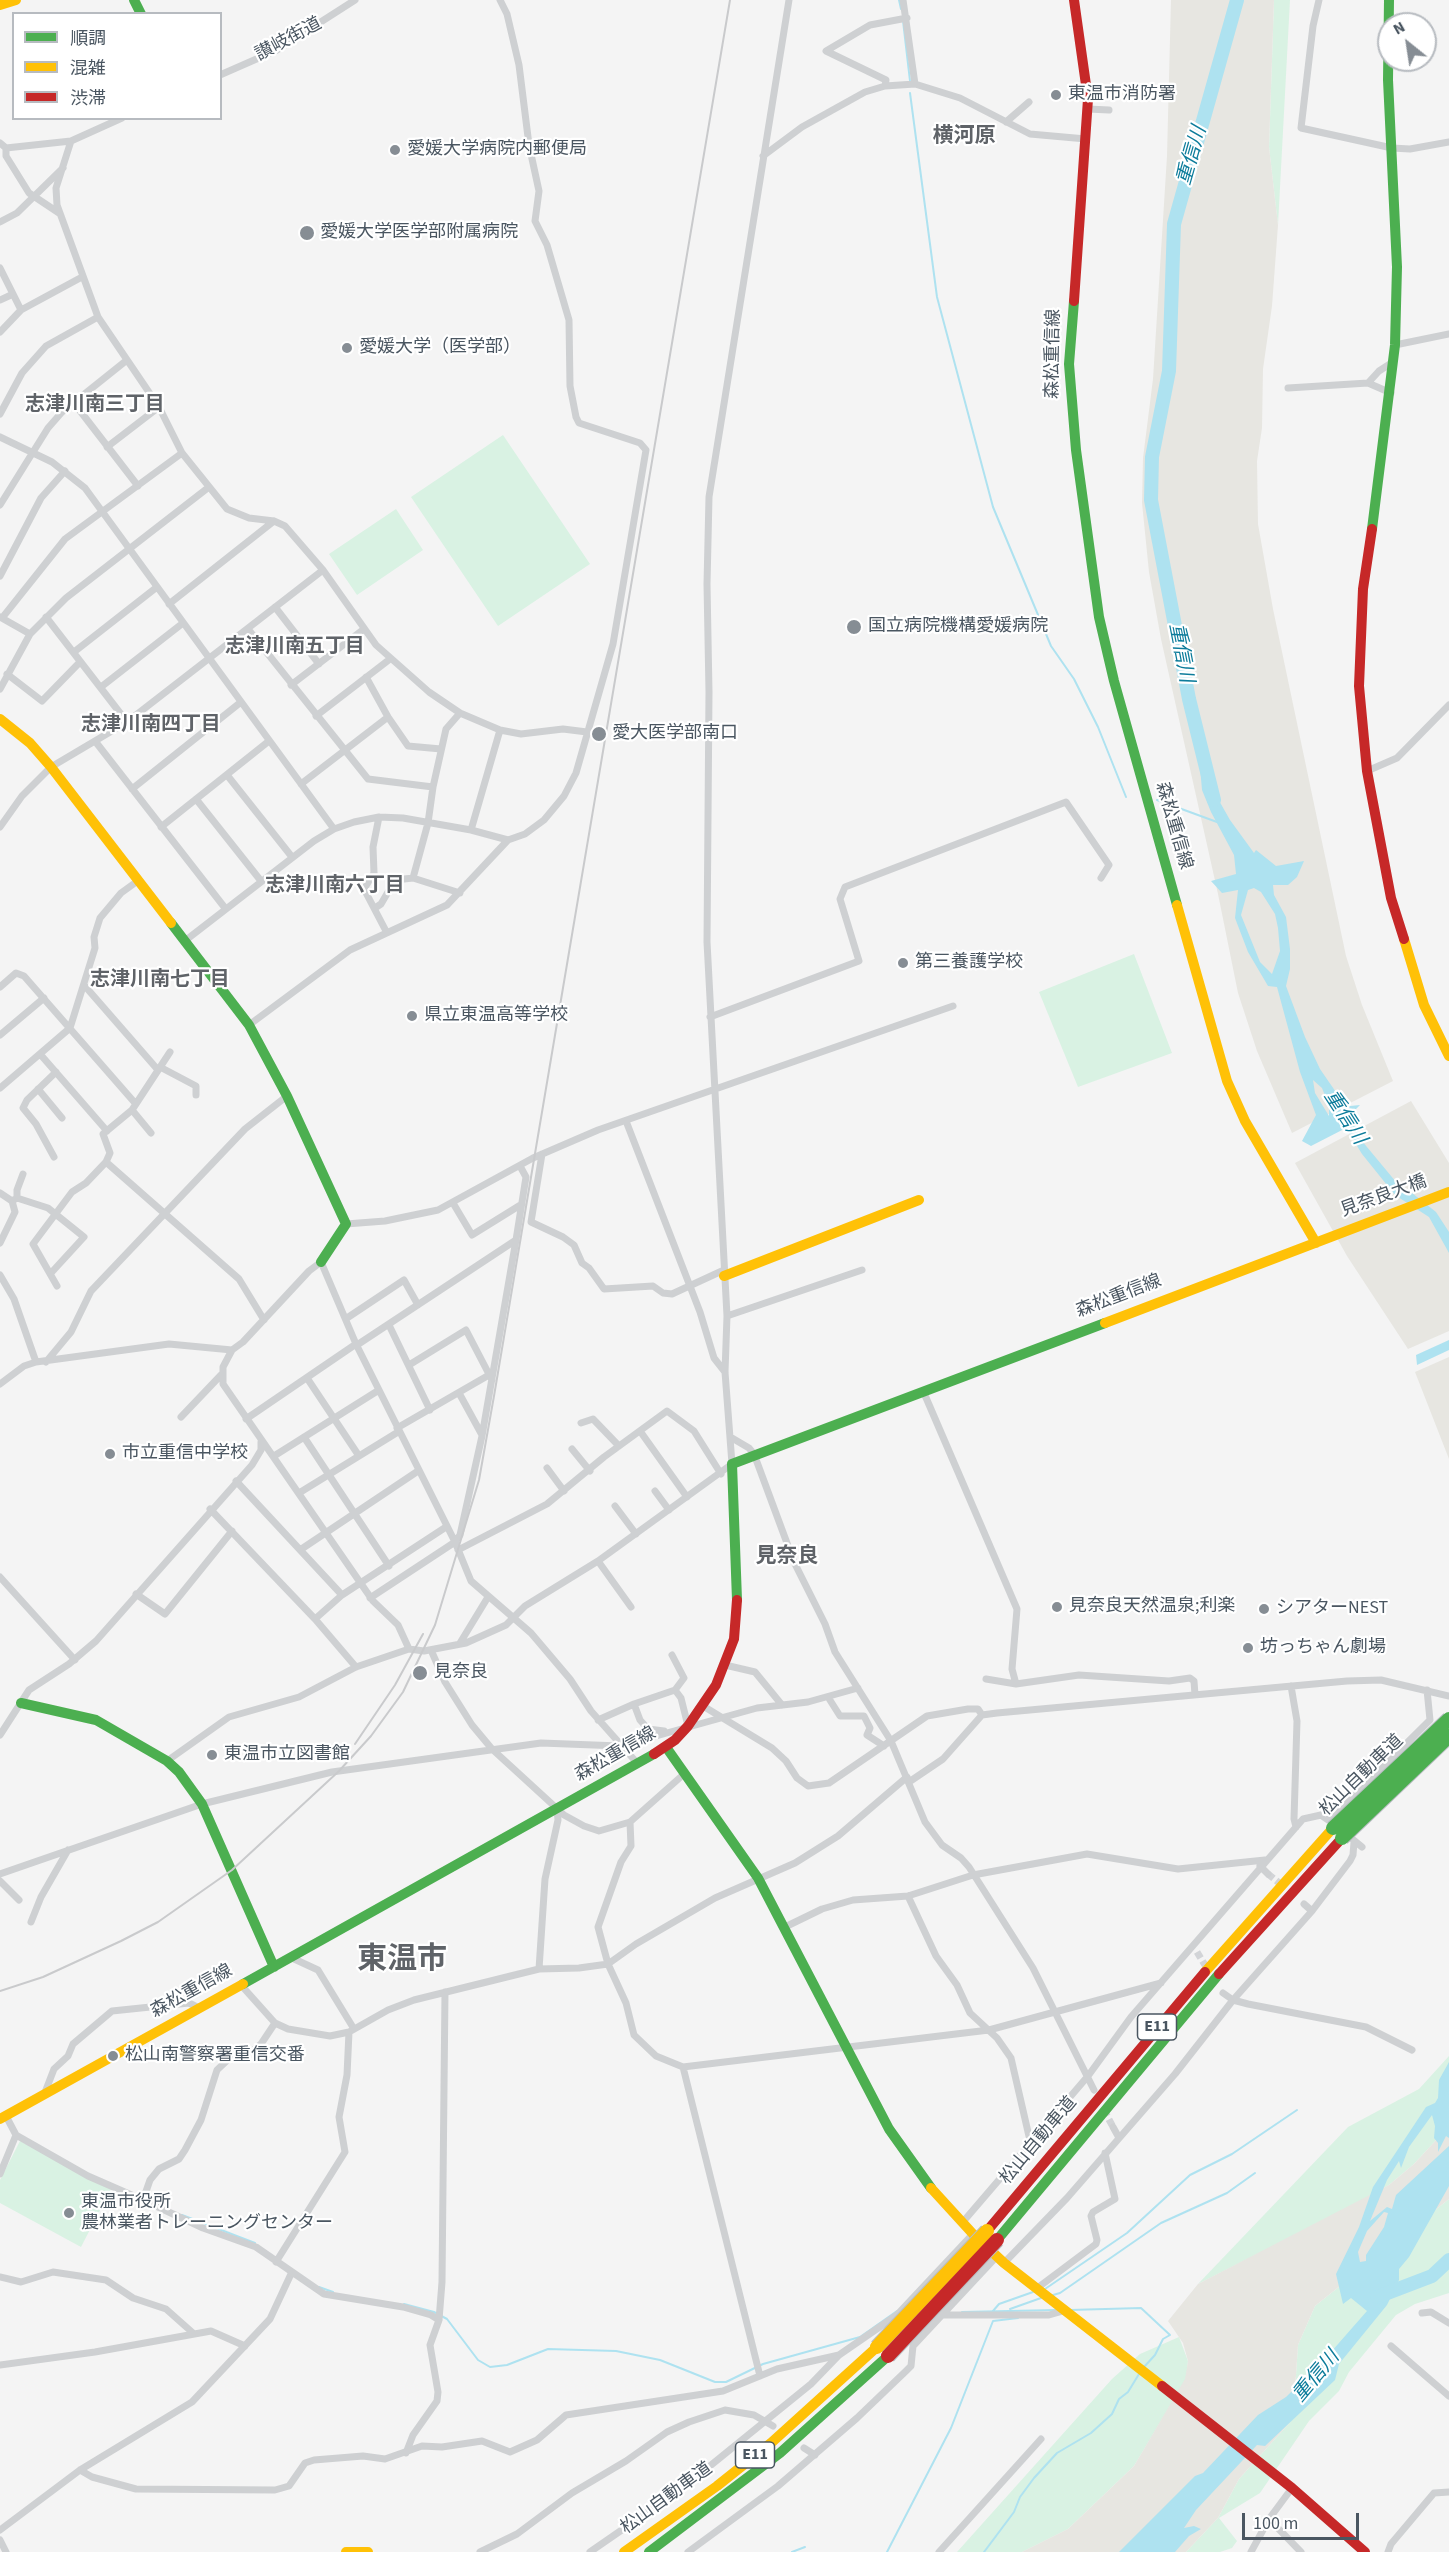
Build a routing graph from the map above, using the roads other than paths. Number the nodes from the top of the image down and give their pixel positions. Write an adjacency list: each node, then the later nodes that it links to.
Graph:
1 (16, 0): 9 (main road)
2 (355, 0): 11 (street, 讃岐街道)
3 (500, 0): 86 (street)
4 (789, 0): 24 (street)
5 (903, 0): 10 (street)
6 (1074, 0): 15 (main road, 森松重信線)
7 (1319, 0): 23 (street)
8 (1389, 0): 23 (main road)
9 (0, 5)
10 (904, 18): 12 (street); 13 (street)
11 (222, 74)
12 (915, 84): 13 (street); 18 (street)
13 (885, 86): 24 (street)
14 (1029, 102): 18 (street)
15 (1088, 109): 16 (street); 19 (main road, 森松重信線)
16 (1109, 110)
17 (118, 120): 20 (street)
18 (1006, 122): 19 (street)
19 (1086, 139): 154 (main road, 森松重信線)
20 (71, 141): 22 (street); 25 (street)
21 (1449, 142): 23 (street)
22 (3, 146): 26 (street)
23 (1392, 148): 37 (main road)
24 (763, 156): 119 (street)
25 (65, 166): 26 (street); 27 (street)
26 (35, 196): 27 (street); 28 (street)
27 (59, 213): 30 (street)
28 (0, 222)
29 (0, 268): 31 (street)
30 (81, 277): 33 (street); 34 (street)
31 (12, 295): 32 (street); 33 (street)
32 (0, 300)
33 (21, 310): 35 (street)
34 (98, 317): 38 (street); 45 (street)
35 (0, 332)
36 (1449, 334): 37 (street)
37 (1395, 345): 39 (main road)
38 (127, 360): 43 (street); 44 (street)
39 (1393, 362): 40 (street); 42 (main road)
40 (1368, 383): 41 (street); 42 (street)
41 (1287, 388)
42 (1391, 393): 92 (main road)
43 (74, 403): 47 (street); 48 (street)
44 (159, 407): 47 (street); 49 (street)
45 (0, 414)
46 (0, 438): 48 (street)
47 (107, 447): 51 (street)
48 (32, 453): 50 (street); 53 (street)
49 (182, 453): 51 (street); 52 (street)
50 (66, 471): 54 (street); 58 (street)
51 (138, 486): 54 (street)
52 (209, 487): 55 (street); 56 (street)
53 (0, 505)
54 (103, 512): 56 (street); 63 (street)
55 (274, 520): 57 (street); 60 (street)
56 (129, 549): 59 (street); 62 (street)
57 (323, 570): 61 (street); 66 (street)
58 (0, 576)
59 (157, 587): 60 (street); 68 (street)
60 (169, 604): 64 (street)
61 (275, 607): 65 (street); 72 (street)
62 (46, 617): 67 (street); 68 (street)
63 (1, 618): 67 (street)
64 (183, 623): 70 (street); 76 (street)
65 (248, 629): 70 (street); 75 (street)
66 (364, 629): 69 (street); 72 (street)
67 (30, 634): 73 (street)
68 (74, 652): 71 (street)
69 (390, 659): 74 (street); 80 (street)
70 (209, 660): 78 (street); 84 (street)
71 (81, 662): 73 (street); 76 (street)
72 (319, 664): 75 (street)
73 (7, 674): 77 (street)
74 (366, 677): 81 (street); 82 (street)
75 (291, 685): 81 (street)
76 (101, 687): 84 (street)
77 (0, 689)
78 (241, 702): 88 (street); 96 (street)
79 (1449, 705): 92 (street)
80 (460, 713): 85 (street); 89 (street)
81 (316, 716): 90 (street)
82 (388, 717): 89 (street); 90 (street)
83 (0, 719): 91 (main road)
84 (127, 722): 87 (street)
85 (500, 729): 86 (street); 103 (street)
86 (587, 732): 104 (street)
87 (95, 741): 91 (street); 96 (street)
88 (269, 741): 93 (street); 94 (street)
89 (441, 749): 95 (street)
90 (344, 751): 94 (street); 95 (street)
91 (51, 767): 100 (street); 108 (main road)
92 (1367, 771): 125 (main road)
93 (227, 775): 97 (street); 105 (street)
94 (301, 784): 102 (street)
95 (433, 787): 99 (street)
96 (132, 789): 101 (street)
97 (196, 799): 101 (street); 109 (street)
98 (379, 817): 99 (street); 102 (street); 112 (street)
99 (428, 823): 103 (street); 106 (street)
100 (0, 827)
101 (161, 827): 111 (street)
102 (334, 829): 105 (street)
103 (471, 830): 104 (street)
104 (508, 840): 110 (street)
105 (292, 857): 109 (street)
106 (412, 878): 110 (street); 112 (street)
107 (1101, 878): 119 (street)
108 (139, 880): 114 (main road); 115 (street)
109 (261, 881): 111 (street)
110 (460, 893): 113 (street)
111 (225, 908): 114 (street)
112 (375, 908): 113 (street)
113 (387, 933): 120 (street)
114 (186, 940): 120 (main road)
115 (84, 985): 121 (street); 126 (street)
116 (0, 987): 117 (street)
117 (44, 998): 121 (street); 122 (street)
118 (953, 1006): 129 (street)
119 (710, 1017): 129 (street)
120 (249, 1025): 132 (main road)
121 (70, 1028): 124 (street); 133 (street)
122 (0, 1035)
123 (170, 1052): 126 (street)
124 (40, 1053): 127 (street); 128 (street)
125 (1449, 1056)
126 (159, 1068): 131 (street); 133 (street)
127 (56, 1072): 130 (street); 136 (street)
128 (0, 1088)
129 (713, 1088): 135 (street); 158 (street)
130 (38, 1089): 134 (street); 139 (street)
131 (196, 1095)
132 (286, 1096): 150 (street); 151 (main road)
133 (134, 1107): 136 (street); 137 (street)
134 (62, 1118)
135 (626, 1121): 138 (street); 161 (street)
136 (107, 1131): 140 (street)
137 (151, 1133)
138 (542, 1154): 141 (street); 161 (street)
139 (54, 1157)
140 (106, 1162): 149 (street); 150 (street)
141 (520, 1166): 147 (street); 148 (street)
142 (23, 1174): 145 (street)
143 (1449, 1192): 154 (main road, 見奈良大橋)
144 (0, 1193): 145 (street)
145 (15, 1200): 149 (street); 153 (street)
146 (919, 1200): 158 (main road)
147 (453, 1203): 148 (street); 151 (street)
148 (522, 1204): 152 (street)
149 (54, 1213): 157 (street); 157 (street)
150 (166, 1213): 165 (street); 170 (street)
151 (346, 1224): 155 (main road)
152 (516, 1240): 162 (street); 175 (street)
153 (0, 1243)
154 (1316, 1243): 179 (main road, 森松重信線)
155 (321, 1262): 164 (street); 165 (street)
156 (862, 1270): 163 (street)
157 (51, 1273): 160 (street)
158 (724, 1273): 161 (street); 163 (street)
159 (1, 1278): 169 (street)
160 (57, 1286)
161 (690, 1286): 172 (street)
162 (418, 1305): 164 (street); 166 (street)
163 (727, 1316): 172 (street)
164 (347, 1318): 167 (street)
165 (264, 1320): 168 (street)
166 (389, 1325): 167 (street); 171 (street)
167 (357, 1345): 174 (street); 177 (street)
168 (232, 1350): 170 (street); 173 (street)
169 (36, 1362): 170 (street); 176 (street)
170 (46, 1362)
171 (409, 1365): 175 (street); 180 (street)
172 (725, 1372): 189 (street)
173 (221, 1375): 181 (street); 183 (street)
174 (307, 1378): 182 (street); 183 (street)
175 (490, 1378): 178 (street); 187 (street)
176 (0, 1384)
177 (379, 1390): 182 (street); 185 (street)
178 (459, 1393): 180 (street); 187 (street)
179 (924, 1393): 193 (main road, 森松重信線); 237 (street)
180 (430, 1410): 185 (street)
181 (181, 1417)
182 (334, 1418): 188 (street); 195 (street)
183 (246, 1419): 190 (street)
184 (581, 1423): 191 (street)
185 (398, 1430): 195 (street); 198 (street)
186 (640, 1431): 191 (street); 201 (street); 206 (street)
187 (482, 1436): 215 (street)
188 (304, 1437): 194 (street); 200 (street)
189 (732, 1438): 193 (street); 196 (street)
190 (261, 1442): 194 (street); 202 (street)
191 (619, 1446): 199 (street)
192 (572, 1449): 199 (street)
193 (754, 1454): 196 (main road, 森松重信線); 239 (street)
194 (274, 1456): 205 (street)
195 (359, 1456): 200 (street)
196 (732, 1464): 201 (street); 234 (main road, 森松重信線)
197 (547, 1468): 203 (street)
198 (418, 1471): 210 (street); 211 (street)
199 (590, 1471): 203 (street)
200 (329, 1474): 205 (street); 210 (street)
201 (721, 1474): 206 (street)
202 (236, 1481): 208 (street); 216 (street)
203 (564, 1491): 217 (street)
204 (655, 1491): 209 (street)
205 (299, 1493): 213 (street)
206 (687, 1497): 209 (street)
207 (615, 1506): 214 (street)
208 (210, 1509): 212 (street); 222 (street)
209 (669, 1510): 214 (street)
210 (354, 1514): 213 (street); 219 (street)
211 (447, 1527): 215 (street); 219 (street)
212 (232, 1531): 222 (street); 228 (street)
213 (326, 1533): 216 (street); 221 (street)
214 (636, 1534): 218 (street)
215 (454, 1542): 217 (street); 225 (street)
216 (300, 1550): 223 (street)
217 (458, 1550): 224 (street)
218 (598, 1561): 226 (street); 227 (street)
219 (389, 1566): 221 (street)
220 (0, 1577): 233 (street)
221 (362, 1585): 223 (street); 225 (street)
222 (136, 1594): 233 (street)
223 (342, 1595): 228 (street)
224 (488, 1597): 227 (street); 229 (street)
225 (370, 1598): 230 (street)
226 (631, 1607)
227 (513, 1618): 229 (street); 252 (street)
228 (315, 1619): 235 (street)
229 (466, 1643): 231 (street)
230 (409, 1649): 231 (street); 235 (street)
231 (431, 1650): 261 (street)
232 (672, 1655): 241 (street)
233 (75, 1660): 245 (street)
234 (726, 1665): 247 (street); 248 (main road, 森松重信線)
235 (356, 1667): 262 (street)
236 (986, 1678): 237 (street)
237 (1016, 1684): 242 (street)
238 (1291, 1686): 240 (street); 242 (street); 269 (street)
239 (858, 1688): 244 (street); 257 (street)
240 (1427, 1689): 243 (street); 270 (street)
241 (675, 1690): 246 (street); 253 (street)
242 (1195, 1695): 249 (street)
243 (1449, 1696)
244 (828, 1697): 247 (street); 259 (street)
245 (21, 1703): 255 (street); 262 (main road)
246 (634, 1704): 252 (street); 254 (street)
247 (782, 1705): 250 (street)
248 (703, 1706): 250 (street); 253 (main road, 森松重信線)
249 (982, 1715): 257 (street); 265 (street)
250 (725, 1719): 253 (street); 259 (street)
251 (1449, 1719): 270 (main road, 松山自動車道 / E11, bridge)
252 (598, 1720): 258 (street)
253 (688, 1726): 254 (street); 260 (main road, 森松重信線)
254 (667, 1732): 258 (street)
255 (0, 1735)
256 (1449, 1737): 270 (main road, 松山自動車道 / E11, bridge)
257 (891, 1741): 259 (street); 265 (street)
258 (620, 1746): 261 (street); 263 (street)
259 (884, 1746)
260 (666, 1747): 263 (main road, 森松重信線); 264 (main road)
261 (492, 1749): 266 (street); 267 (street)
262 (167, 1761): 266 (main road)
263 (638, 1764): 267 (main road, 森松重信線)
264 (684, 1774): 268 (street); 277 (main road)
265 (908, 1780): 276 (street); 277 (street)
266 (202, 1804): 272 (street); 287 (main road)
267 (557, 1809): 268 (street); 285 (main road, 森松重信線); 288 (street)
268 (630, 1822): 286 (street)
269 (1296, 1827): 270 (street); 273 (street)
270 (1340, 1832): 271 (street); 282 (street); 329 (main road, 松山自動車道 / E11, bridge)
271 (1362, 1847)
272 (68, 1850): 274 (street); 283 (street)
273 (1262, 1863): 275 (street); 276 (street); 289 (street)
274 (0, 1874)
275 (1268, 1874)
276 (973, 1875): 279 (street); 295 (street)
277 (758, 1878): 284 (main road); 286 (street)
278 (0, 1881): 280 (street)
279 (908, 1896): 284 (street); 297 (street)
280 (19, 1900)
281 (1304, 1904): 282 (street)
282 (1312, 1911): 293 (street)
283 (32, 1922)
284 (785, 1927): 299 (main road)
285 (292, 1958): 287 (main road, 森松重信線); 298 (street)
286 (608, 1964): 288 (street); 301 (street)
287 (274, 1966): 290 (main road, 森松重信線)
288 (539, 1969): 291 (street)
289 (1161, 1983): 295 (street); 302 (street)
290 (241, 1985): 294 (main road, 森松重信線); 296 (street)
291 (445, 1992): 298 (street); 324 (street)
292 (1223, 1993): 293 (street)
293 (1233, 2000): 300 (street); 308 (street)
294 (199, 2008): 304 (main road, 森松重信線); 304 (street)
295 (1056, 2012): 297 (street); 302 (street)
296 (275, 2023): 298 (street); 312 (street)
297 (989, 2030): 299 (street); 309 (street)
298 (351, 2031): 316 (street)
299 (846, 2048): 301 (street); 313 (main road)
300 (1412, 2050)
301 (684, 2067): 332 (street)
302 (1088, 2076): 303 (street); 309 (street)
303 (1094, 2090)
304 (44, 2095): 305 (main road, 森松重信線)
305 (3, 2118): 307 (street)
306 (1113, 2127): 308 (street)
307 (15, 2135): 311 (street); 312 (street)
308 (1118, 2136): 310 (street)
309 (1031, 2145): 313 (street)
310 (1105, 2153): 315 (street); 319 (street)
311 (0, 2174)
312 (143, 2200): 316 (street)
313 (962, 2223): 314 (main road)
314 (972, 2234): 315 (main road); 322 (street)
315 (1000, 2260): 319 (main road); 323 (street)
316 (276, 2262): 317 (street)
317 (291, 2274): 324 (street); 327 (street)
318 (0, 2277): 326 (street)
319 (1036, 2289): 320 (main road)
320 (1063, 2311): 323 (street); 341 (main road)
321 (1422, 2313): 325 (street)
322 (897, 2315): 323 (street); 330 (street)
323 (943, 2315): 339 (street)
324 (439, 2320): 338 (street)
325 (1449, 2323)
326 (193, 2333): 327 (street); 331 (street)
327 (245, 2346): 340 (street)
328 (1391, 2346): 333 (street)
329 (882, 2351): 351 (main road, 松山自動車道 / E11); 352 (main road, 松山自動車道 / E11)
330 (839, 2355): 332 (street); 334 (street)
331 (0, 2365)
332 (760, 2376): 338 (street)
333 (1449, 2396)
334 (763, 2421): 335 (street); 349 (street); 350 (street)
335 (773, 2426)
336 (1041, 2439): 354 (street)
337 (804, 2448): 339 (street)
338 (406, 2453): 340 (street)
339 (815, 2455): 353 (street)
340 (80, 2470): 344 (street)
341 (1292, 2488): 343 (street); 357 (main road)
342 (1449, 2492): 358 (street)
343 (1269, 2519): 355 (street); 356 (street)
344 (0, 2530)
345 (0, 2540): 346 (street)
346 (6, 2552)
347 (346, 2552): 348 (main road)
348 (368, 2552)
349 (480, 2552)
350 (592, 2552)
351 (624, 2552)
352 (648, 2552)
353 (688, 2552)
354 (939, 2552)
355 (1251, 2552)
356 (1301, 2552)
357 (1365, 2552)
358 (1388, 2552)

